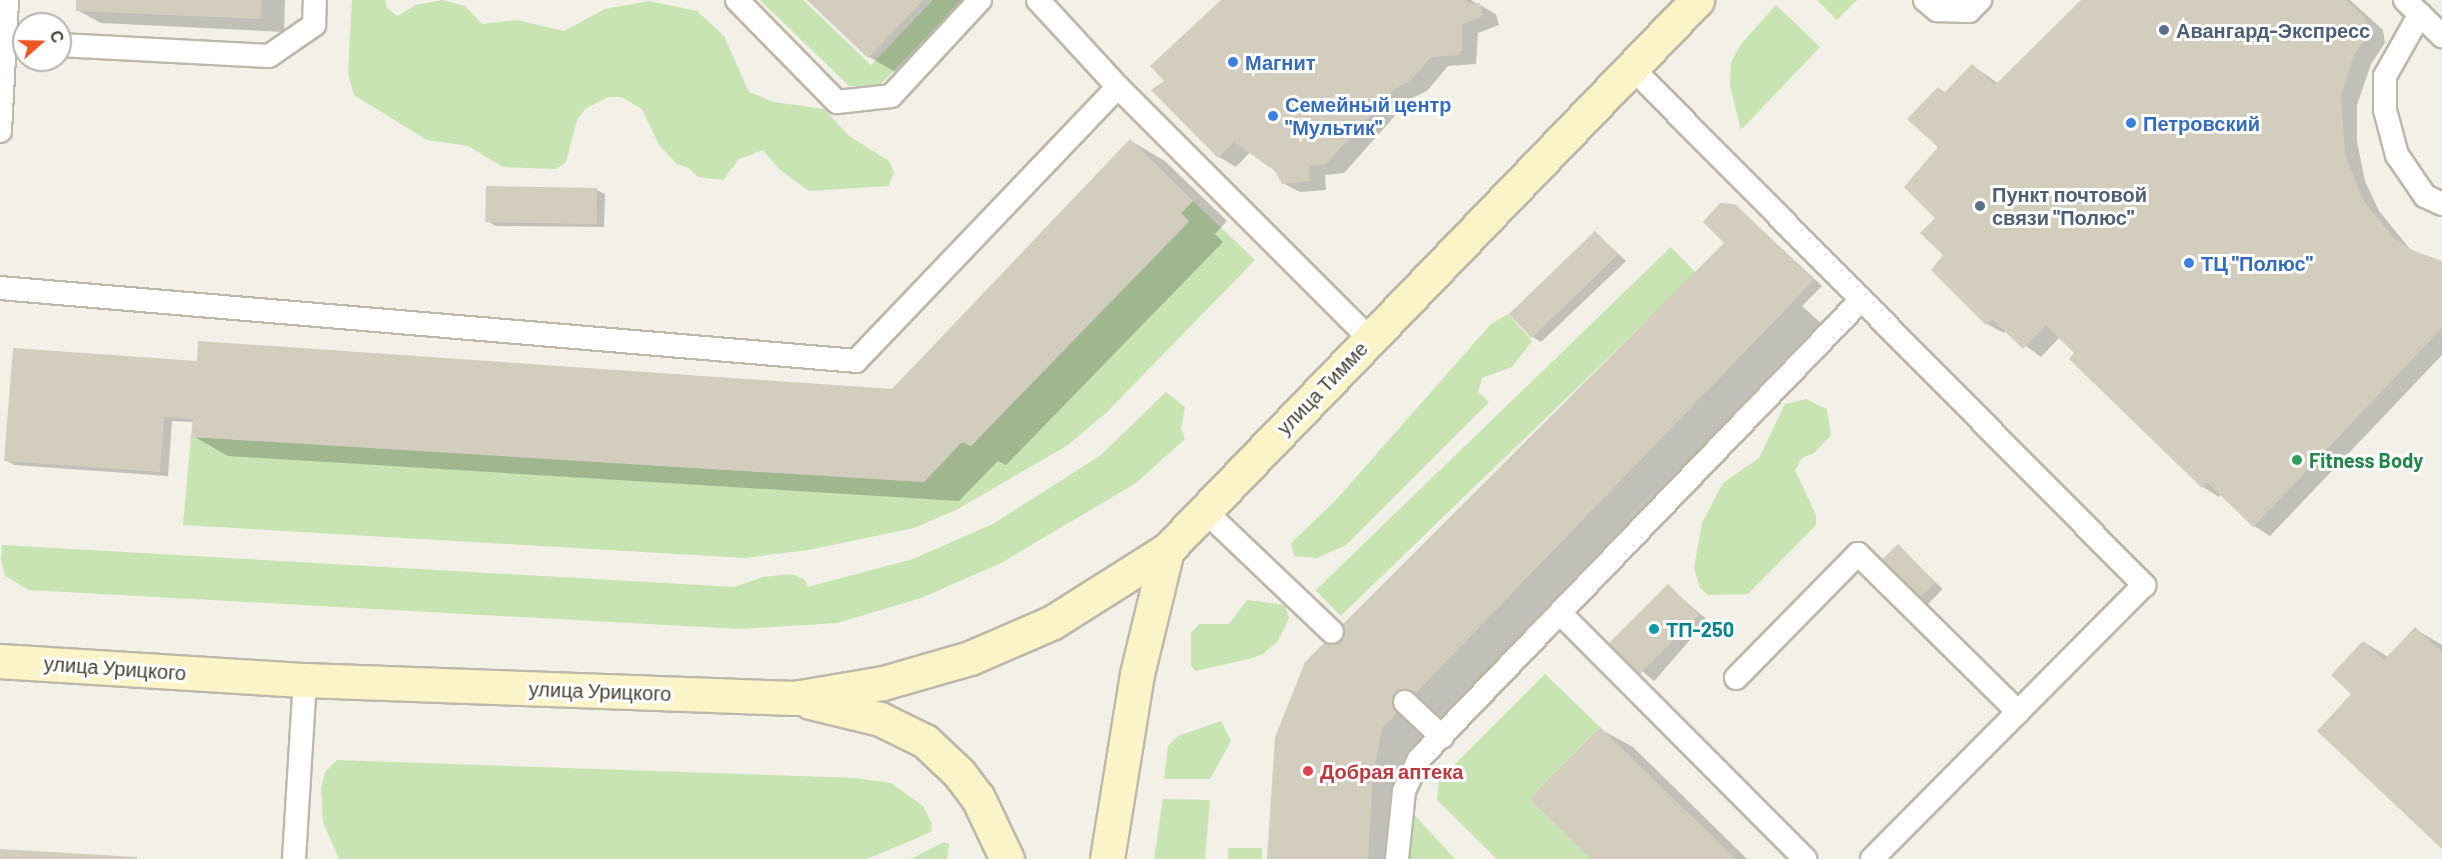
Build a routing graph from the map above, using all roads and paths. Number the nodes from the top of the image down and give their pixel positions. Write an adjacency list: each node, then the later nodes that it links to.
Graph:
1 (7, 0): 10 (lane)
2 (315, 0): 12 (lane)
3 (737, 0): 4 (lane)
4 (980, 0)
5 (1038, 0): 15 (lane)
6 (1697, 0): 14 (main road, улица Тимме)
7 (1926, 0): 8 (lane)
8 (1980, 0)
9 (2413, 7): 11 (lane); 17 (lane)
10 (12, 30)
11 (2440, 30)
12 (72, 46)
13 (12, 55): 16 (lane)
14 (1632, 68): 19 (lane); 20 (main road, улица Тимме)
15 (1118, 87): 18 (lane); 20 (lane)
16 (0, 131)
17 (2442, 204)
18 (0, 288)
19 (1860, 301): 23 (lane); 30 (lane)
20 (1369, 338): 21 (main road, улица Тимме)
21 (1205, 511): 22 (main road, улица Тимме); 24 (lane)
22 (1167, 550): 28 (main road, улица Урицкого); 34 (main road)
23 (1561, 614): 31 (lane); 36 (lane)
24 (1332, 632)
25 (0, 661): 27 (main road, улица Урицкого)
26 (1736, 678): 30 (lane)
27 (305, 680): 28 (main road, улица Урицкого); 32 (lane)
28 (794, 698): 33 (main road)
29 (1406, 702): 31 (lane)
30 (2018, 712): 37 (lane)
31 (1442, 737): 35 (lane)
32 (294, 859)
33 (1007, 859)
34 (1107, 859)
35 (1397, 859)
36 (1805, 859)
37 (1872, 859)

